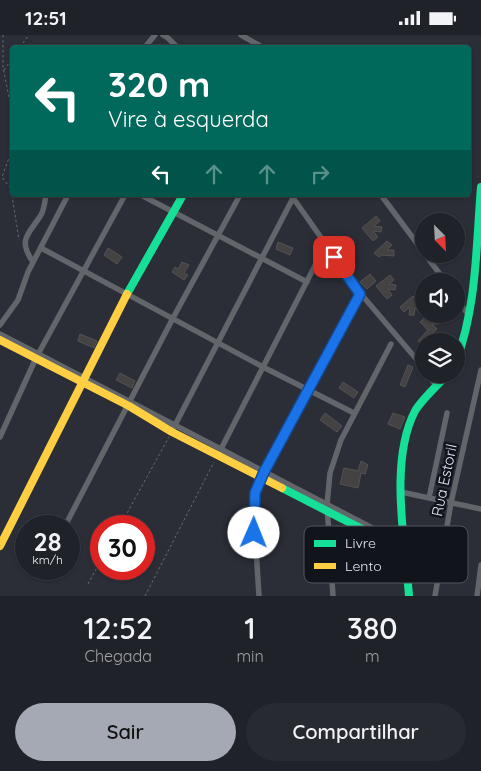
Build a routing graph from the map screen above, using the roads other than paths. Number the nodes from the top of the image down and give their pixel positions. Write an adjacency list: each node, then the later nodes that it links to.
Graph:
1 (155, 35): 4 (street)
2 (164, 35): 5 (street)
3 (241, 35): 6 (street)
4 (147, 45)
5 (175, 45)
6 (258, 45)
7 (481, 187): 17 (street)
8 (46, 197): 23 (street)
9 (67, 197): 21 (street)
10 (124, 197): 24 (street)
11 (145, 197): 18 (street)
12 (182, 197): 18 (street)
13 (239, 197): 19 (street)
14 (292, 197): 22 (street)
15 (293, 197): 20 (street)
16 (382, 197): 25 (street)
17 (481, 202): 30 (street)
18 (175, 212): 19 (street); 27 (street)
19 (218, 235): 22 (street); 31 (street)
20 (326, 244): 26 (street); 28 (street)
21 (41, 248): 23 (street); 24 (street)
22 (263, 258): 26 (street); 36 (street)
23 (34, 262): 32 (street)
24 (84, 271): 27 (street); 38 (street)
25 (438, 273)
26 (307, 282): 40 (street)
27 (128, 294): 31 (street); 42 (street)
28 (360, 294): 39 (street); 46 (street)
29 (465, 310): 30 (street)
30 (469, 316): 34 (street)
31 (173, 318): 36 (street); 47 (street)
32 (0, 325)
33 (0, 334): 38 (street)
34 (465, 337)
35 (0, 340): 38 (street)
36 (218, 341): 40 (street); 50 (street)
37 (391, 344): 48 (street)
38 (37, 356): 42 (street); 51 (street)
39 (415, 358)
40 (262, 367): 46 (street); 52 (street)
41 (481, 370): 56 (street, Rua Estoril)
42 (85, 381): 47 (street); 64 (street)
43 (434, 383): 45 (street)
44 (439, 383): 45 (street)
45 (436, 386): 54 (street)
46 (309, 389): 48 (street); 53 (street)
47 (130, 404): 50 (street); 59 (street)
48 (354, 413): 57 (street)
49 (447, 413): 55 (street)
50 (174, 429): 52 (street)
51 (0, 437)
52 (219, 452): 53 (street)
53 (263, 475): 57 (street); 69 (street)
54 (401, 492): 55 (street); 62 (street)
55 (429, 498): 56 (street)
56 (451, 503): 58 (street); 63 (street, Rua Estoril)
57 (328, 508): 60 (street); 61 (street)
58 (481, 509)
59 (71, 515)
60 (329, 526)
61 (363, 526)
62 (403, 526)
63 (447, 526)
64 (0, 547)
65 (481, 565): 73 (street)
66 (332, 583): 70 (street)
67 (408, 583): 71 (street)
68 (437, 583): 72 (street, Rua Estoril)
69 (259, 596)
70 (333, 596)
71 (409, 596)
72 (435, 596)
73 (476, 596)

